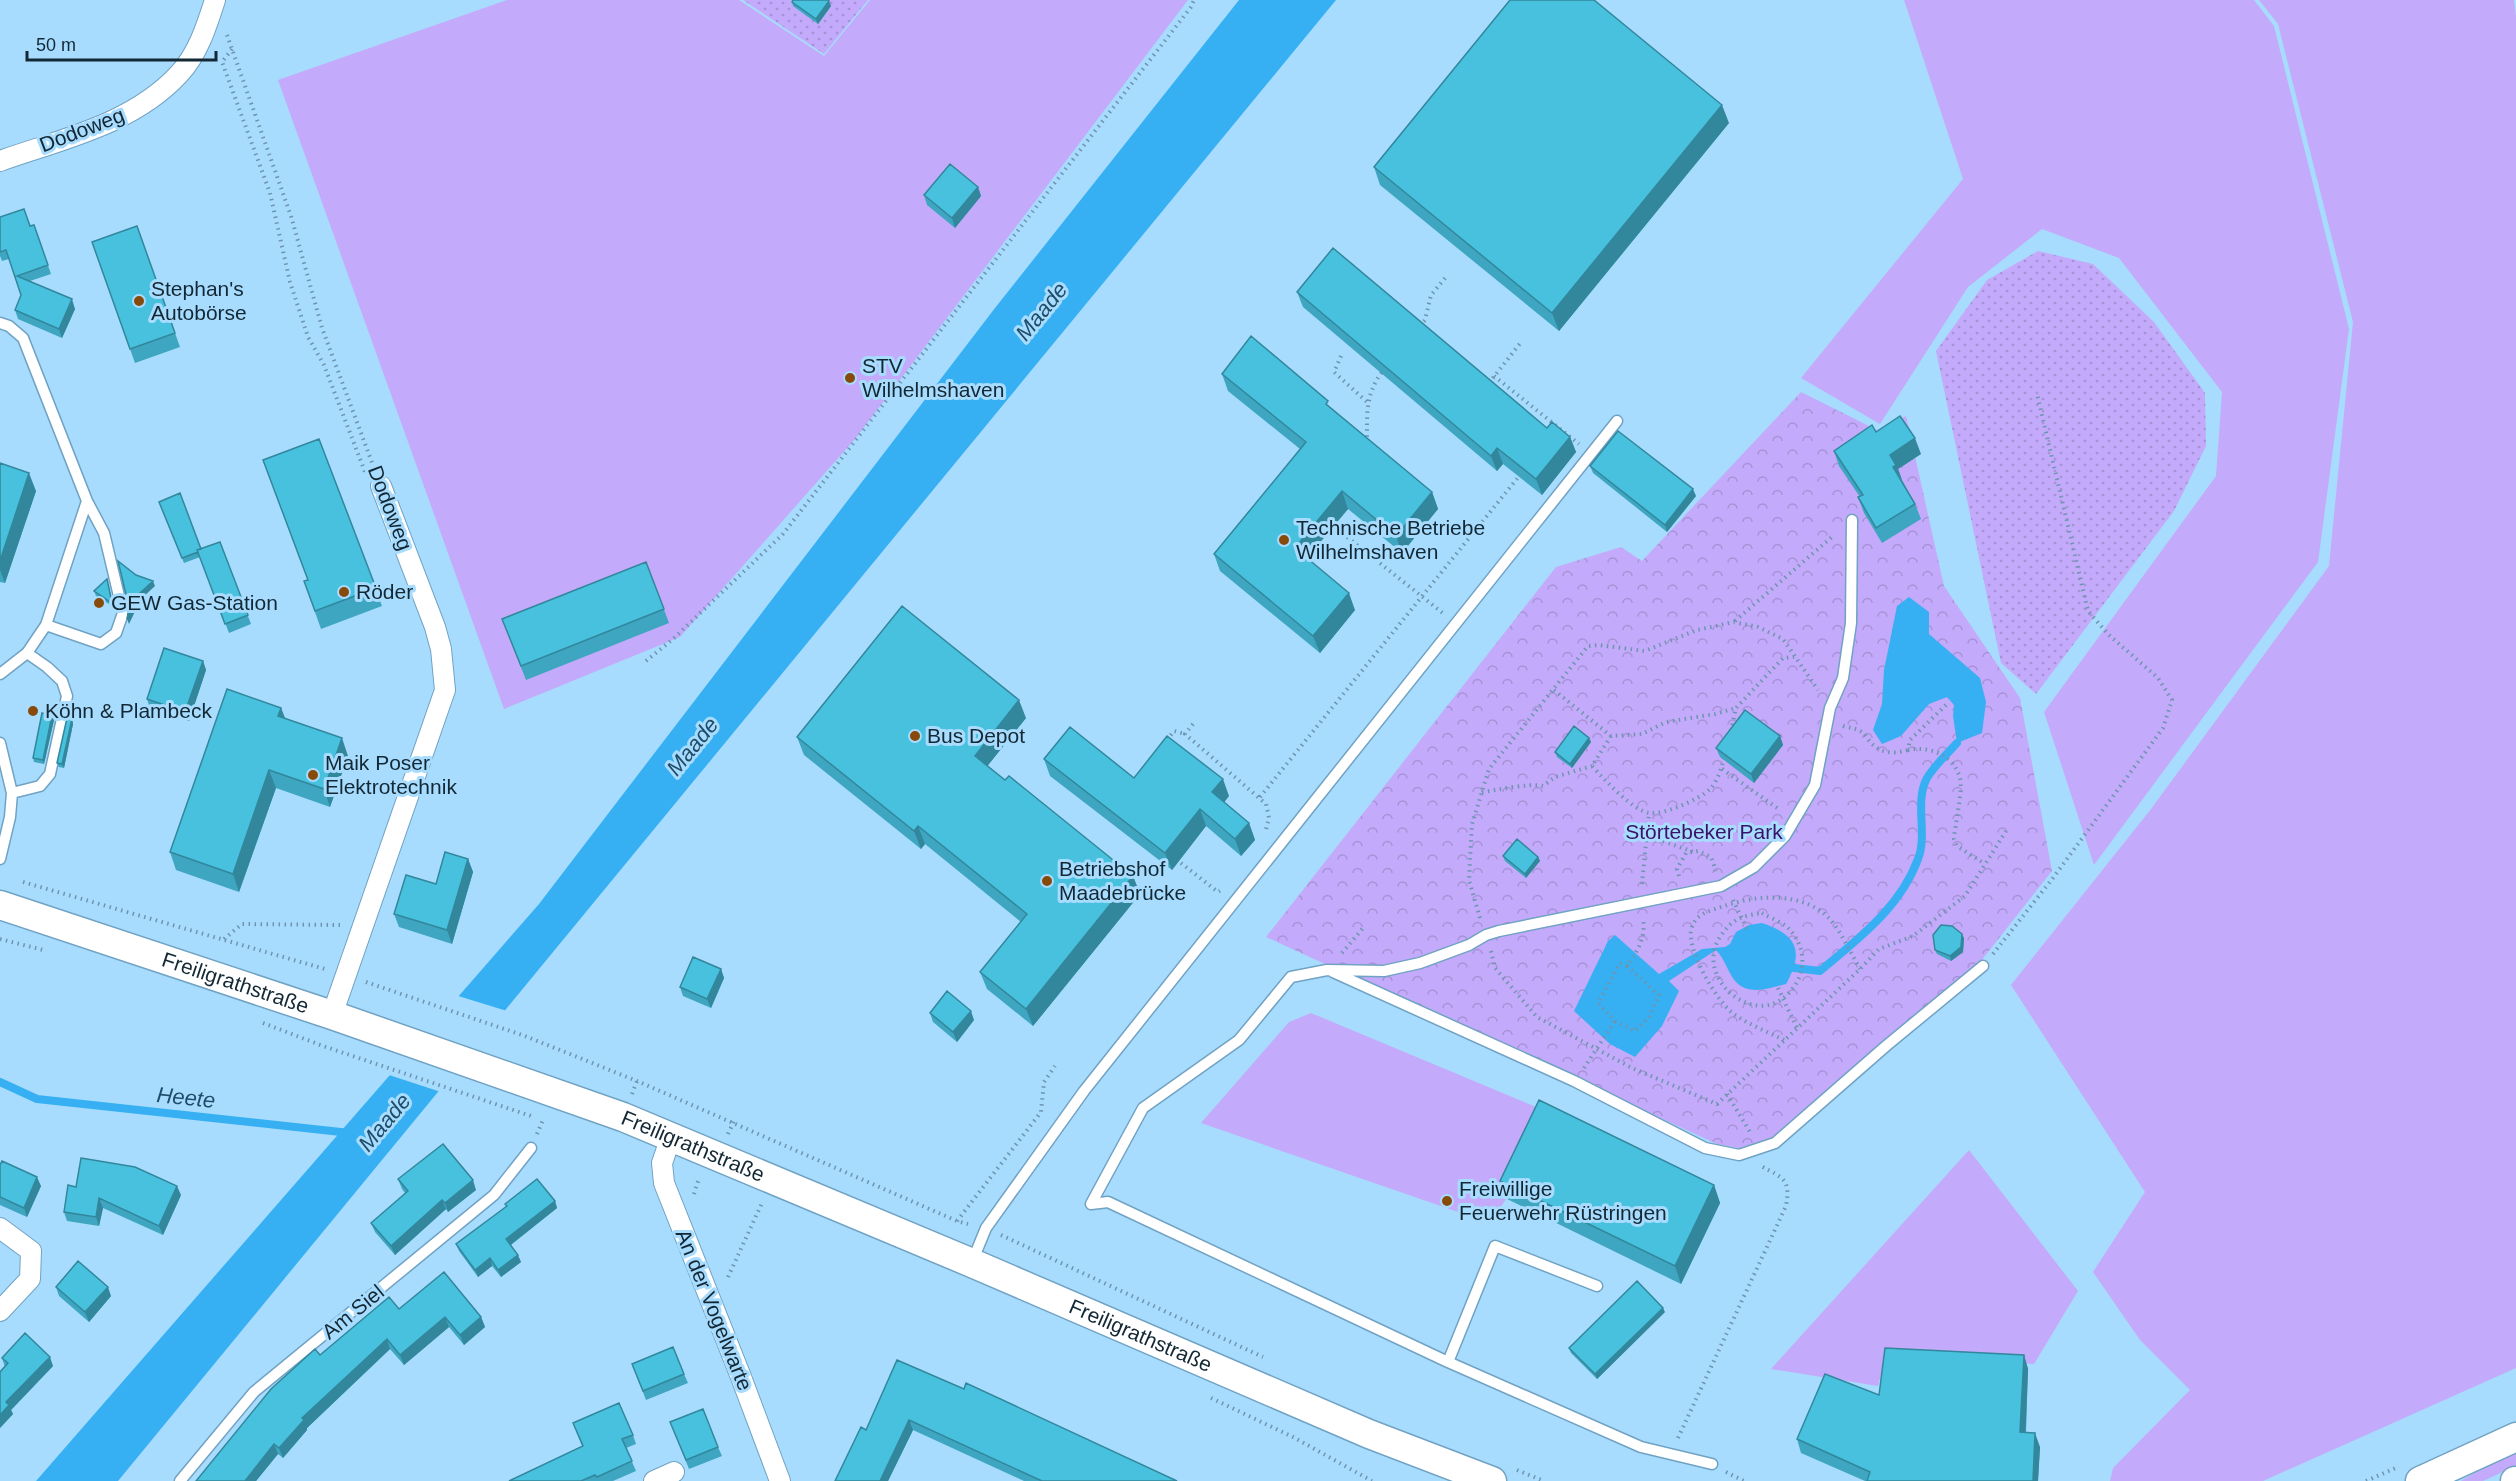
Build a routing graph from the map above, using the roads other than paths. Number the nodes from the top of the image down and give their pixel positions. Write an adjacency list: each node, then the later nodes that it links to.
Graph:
1 (215, 0): 2 (street, Dodoweg)
2 (0, 161)
3 (0, 323): 6 (lane)
4 (1617, 421): 21 (lane)
5 (374, 481): 17 (street, Dodoweg)
6 (87, 501): 8 (lane); 8 (lane)
7 (1852, 520): 16 (lane)
8 (46, 625): 9 (lane)
9 (27, 653): 10 (lane); 12 (lane)
10 (0, 674)
11 (0, 743): 12 (lane)
12 (12, 793): 13 (lane)
13 (0, 859)
14 (0, 905): 17 (main road, Freiligrathstraße)
15 (1983, 966): 16 (lane)
16 (1328, 970): 24 (lane)
17 (332, 1015): 18 (main road, Freiligrathstraße)
18 (671, 1137): 21 (main road, Freiligrathstraße); 32 (street, An der Vogelwarte)
19 (531, 1148): 30 (lane, Am Siel)
20 (0, 1228): 23 (street)
21 (972, 1263): 25 (main road, Freiligrathstraße)
22 (1597, 1286): 24 (lane)
23 (0, 1311)
24 (1448, 1362): 27 (lane)
25 (1369, 1434): 29 (main road, Freiligrathstraße); 33 (main road, Freiligrathstraße)
26 (2516, 1437): 34 (main road)
27 (1712, 1464)
28 (674, 1472): 31 (street)
29 (1502, 1474)
30 (180, 1481)
31 (654, 1481)
32 (780, 1481)
33 (1441, 1481)
34 (2420, 1481)

